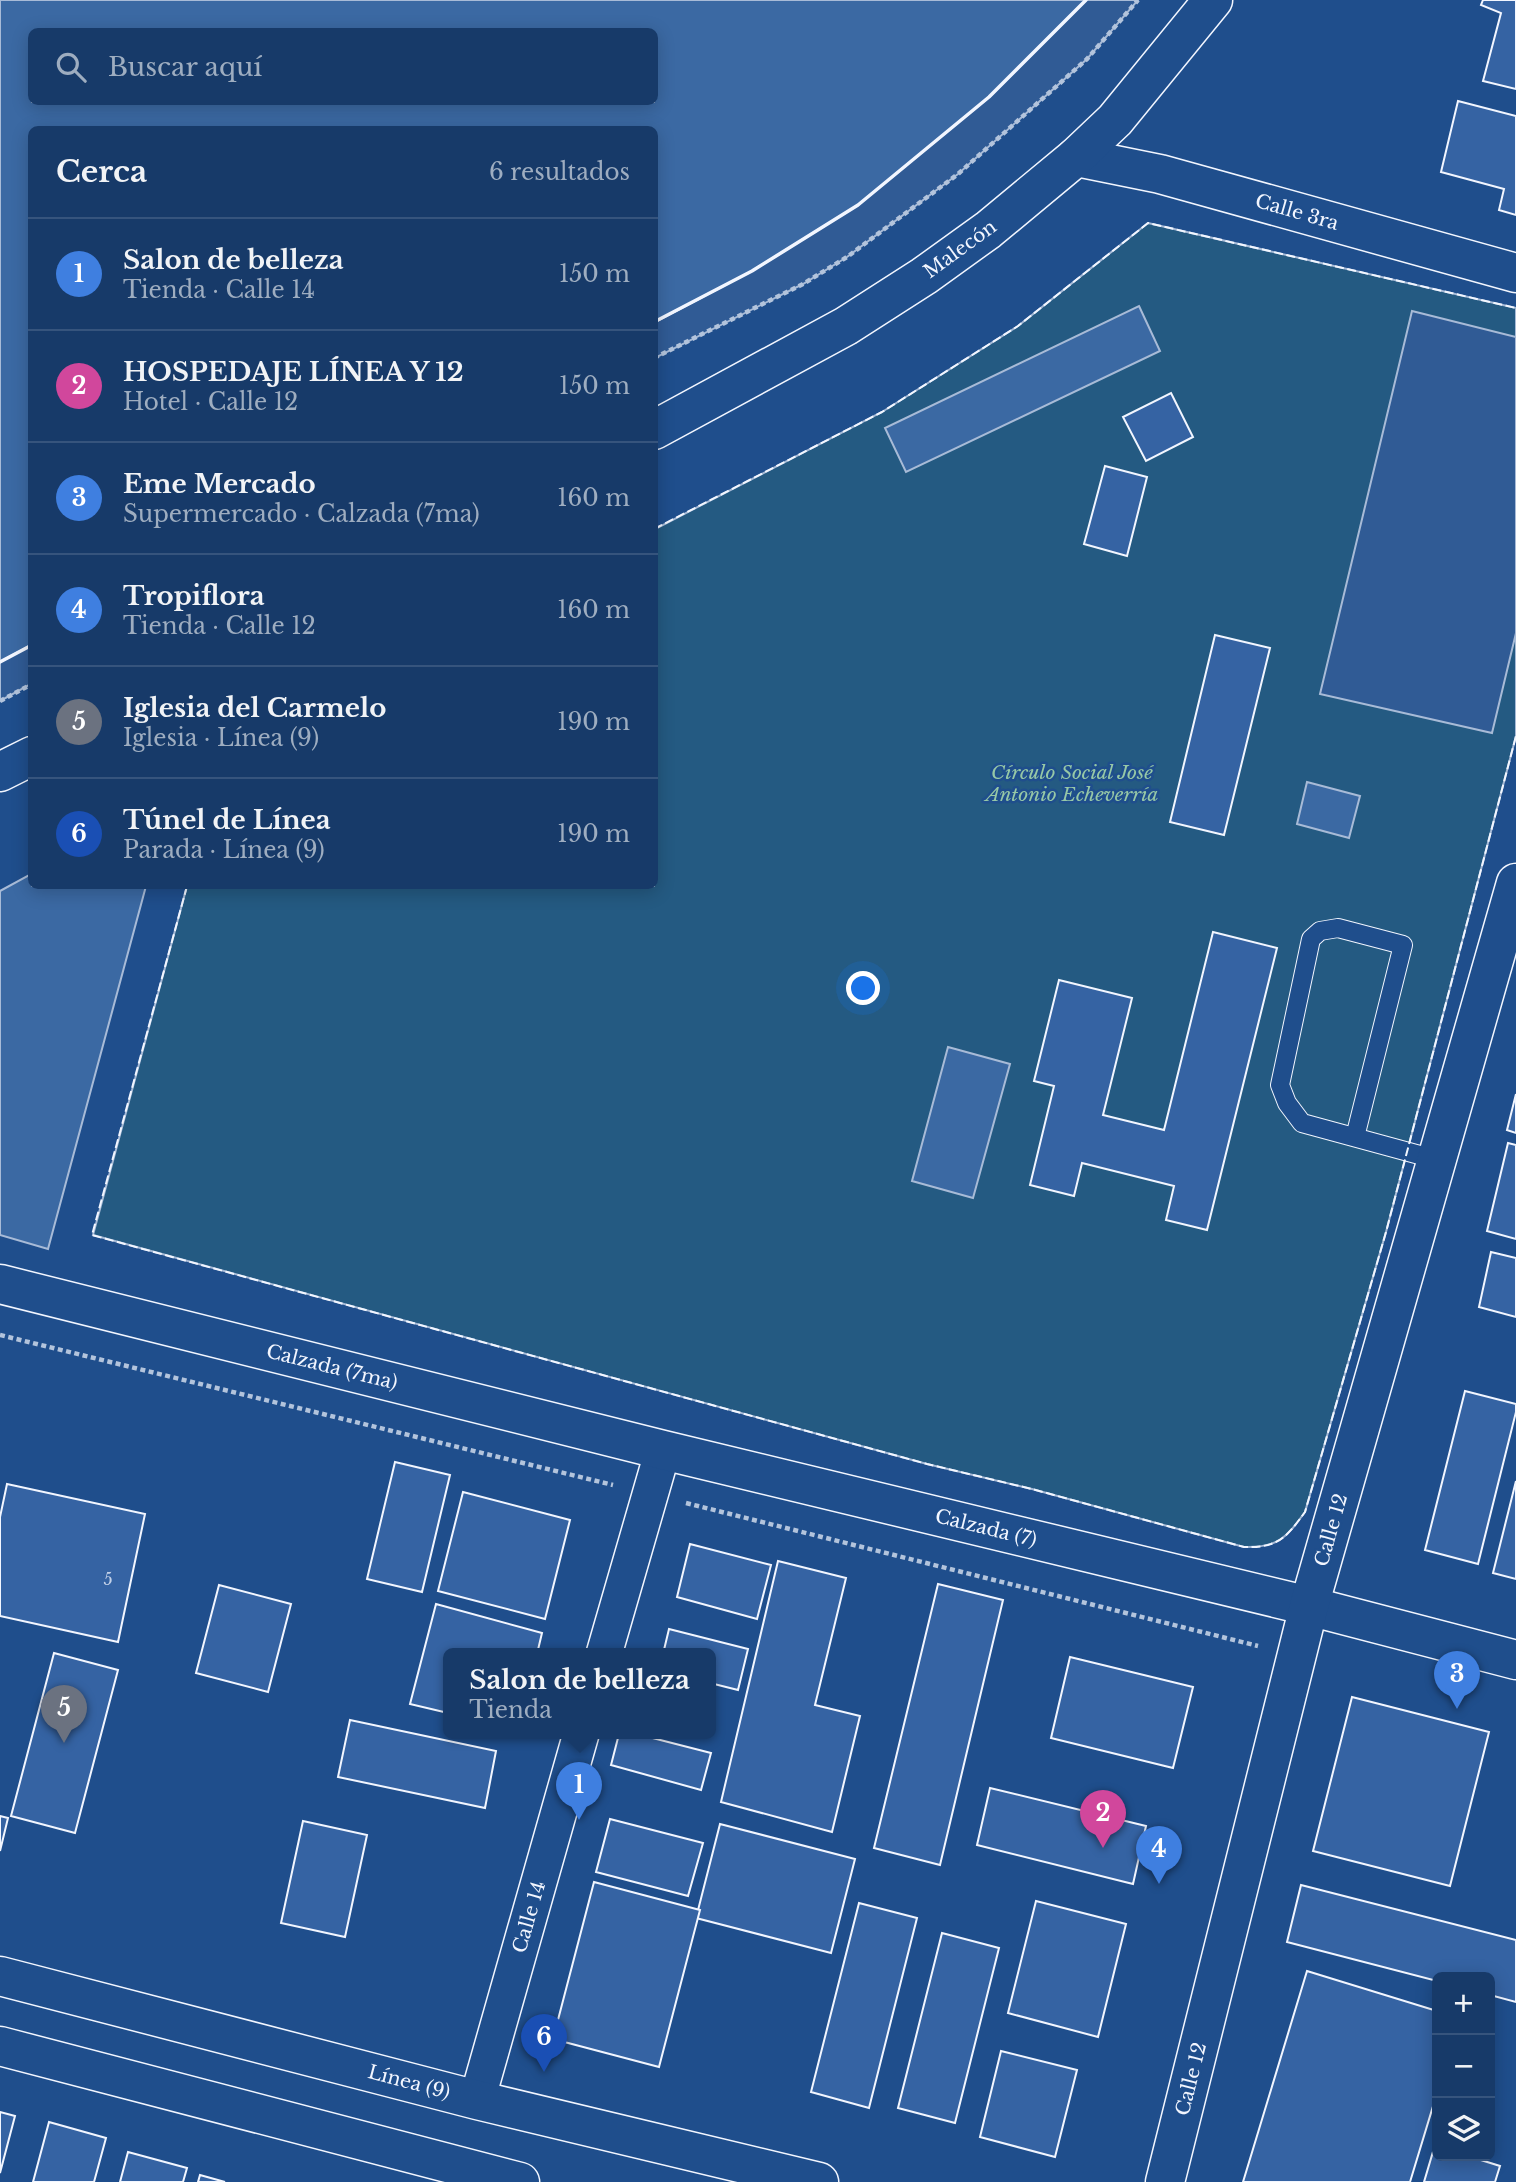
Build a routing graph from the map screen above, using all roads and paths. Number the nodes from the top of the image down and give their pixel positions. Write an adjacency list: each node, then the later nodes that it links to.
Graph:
1 (1138, 0): 5 (path)
2 (1213, 0): 3 (main road, Malecón)
3 (1076, 157): 4 (main road, Calle 3ra); 6 (main road, Malecón)
4 (1516, 273)
5 (658, 356)
6 (658, 428)
7 (28, 686): 8 (path)
8 (0, 701)
9 (28, 758): 10 (main road)
10 (0, 772)
11 (1516, 883): 12 (main road, Calle 12)
12 (1507, 955): 14 (main road, Calle 12)
13 (1355, 1137): 13 (lane); 14 (lane)
14 (1438, 1160): 17 (main road, Calle 12)
15 (0, 1284): 16 (main road, Calzada (7ma))
16 (663, 1450): 17 (main road, Calzada (7)); 18 (street)
17 (1309, 1606): 19 (main road); 27 (main road, Calle 12)
18 (606, 1648)
19 (1516, 1660)
20 (580, 1739): 23 (street, Calle 14)
21 (0, 1976): 23 (main road, Línea (9))
22 (0, 2046): 24 (main road)
23 (477, 2099): 26 (main road, Línea (9))
24 (454, 2174): 25 (main road)
25 (520, 2182)
26 (819, 2182)
27 (1165, 2182)

